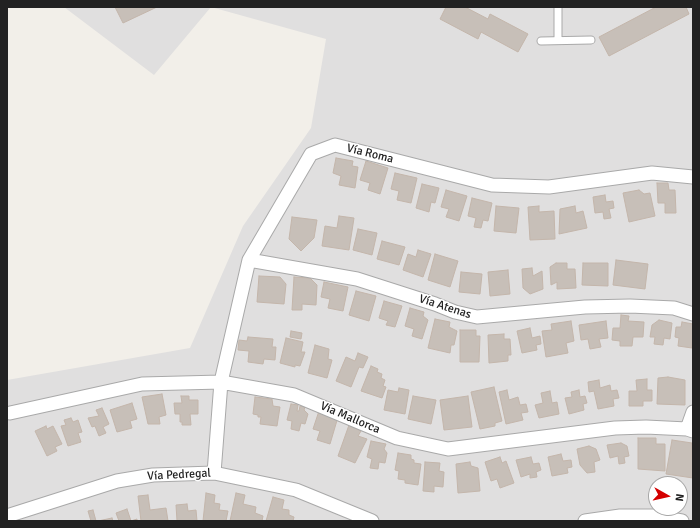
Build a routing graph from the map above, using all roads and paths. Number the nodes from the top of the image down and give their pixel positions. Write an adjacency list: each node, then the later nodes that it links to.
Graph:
1 (558, 7): 2 (lane)
2 (558, 40): 3 (lane); 4 (lane)
3 (591, 40)
4 (541, 41)
5 (693, 177): 6 (street, Vía Roma)
6 (248, 260): 7 (street, Vía Atenas); 8 (street, Vía Roma)
7 (693, 314)
8 (221, 382): 10 (street, Vía Mallorca); 11 (street, Vía Mallorca); 12 (street, Vía Roma)
9 (693, 412): 11 (street)
10 (10, 413)
11 (690, 430)
12 (214, 473): 13 (street, Vía Pedregal); 14 (street, Vía Pedregal)
13 (7, 516)
14 (372, 521)
15 (585, 521): 16 (street)
16 (682, 521)

